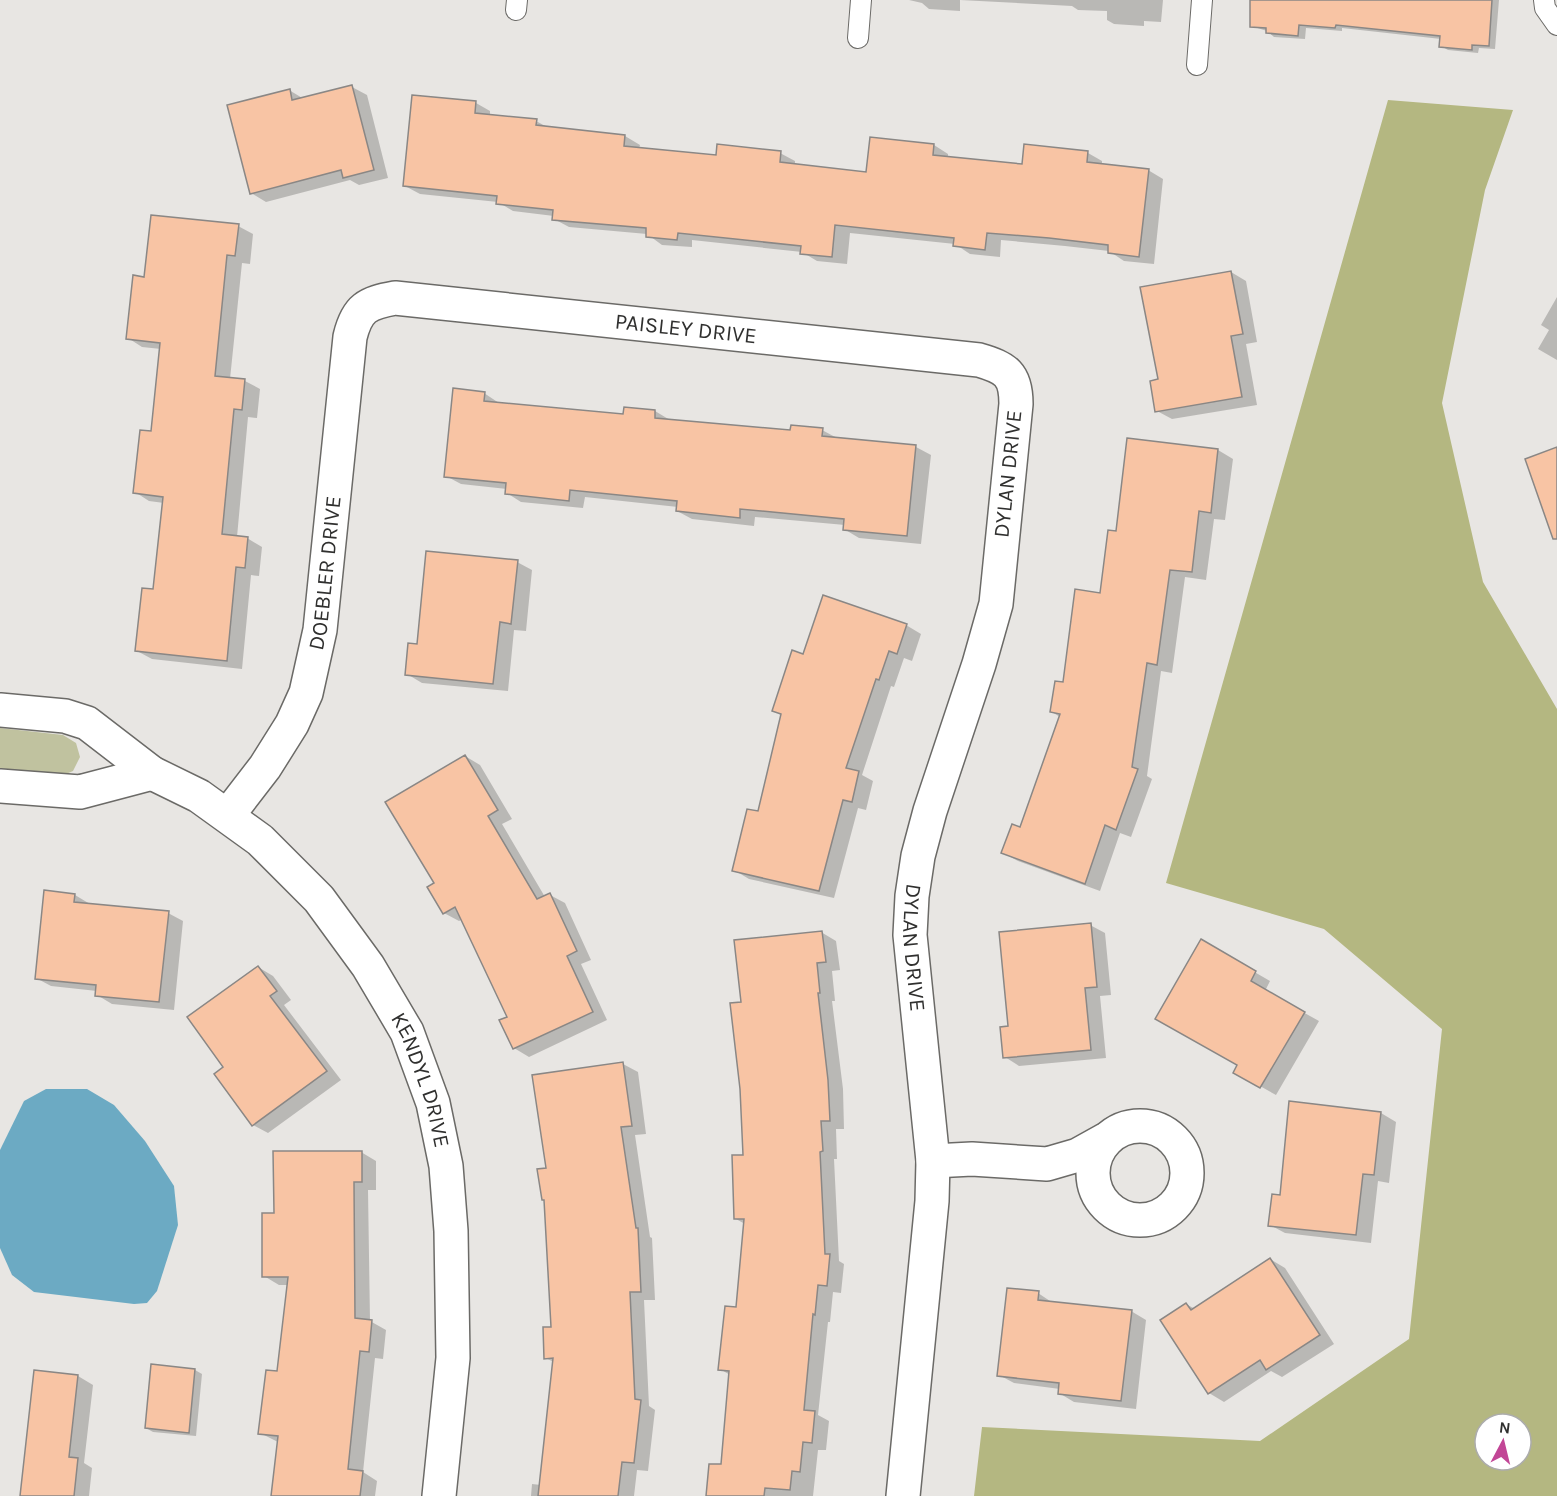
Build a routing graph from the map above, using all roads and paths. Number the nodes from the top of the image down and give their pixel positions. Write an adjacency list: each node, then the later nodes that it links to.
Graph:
1 (861, 0): 5 (lane)
2 (1202, 0): 6 (lane)
3 (1544, 0): 4 (lane)
4 (1557, 25)
5 (858, 38)
6 (1197, 65)
7 (362, 309): 8 (street, PAISLEY DRIVE); 12 (street, DOEBLER DRIVE)
8 (1010, 374): 14 (street, DYLAN DRIVE)
9 (0, 710): 10 (street, KENDYL DRIVE)
10 (152, 773): 11 (street); 12 (street, KENDYL DRIVE)
11 (0, 786)
12 (228, 815): 17 (street, KENDYL DRIVE)
13 (1105, 1140): 15 (street); 16 (street); 16 (street)
14 (933, 1161): 15 (street); 18 (street, DYLAN DRIVE)
15 (1047, 1164): 16 (street)
16 (1100, 1198)
17 (439, 1496)
18 (903, 1496)

